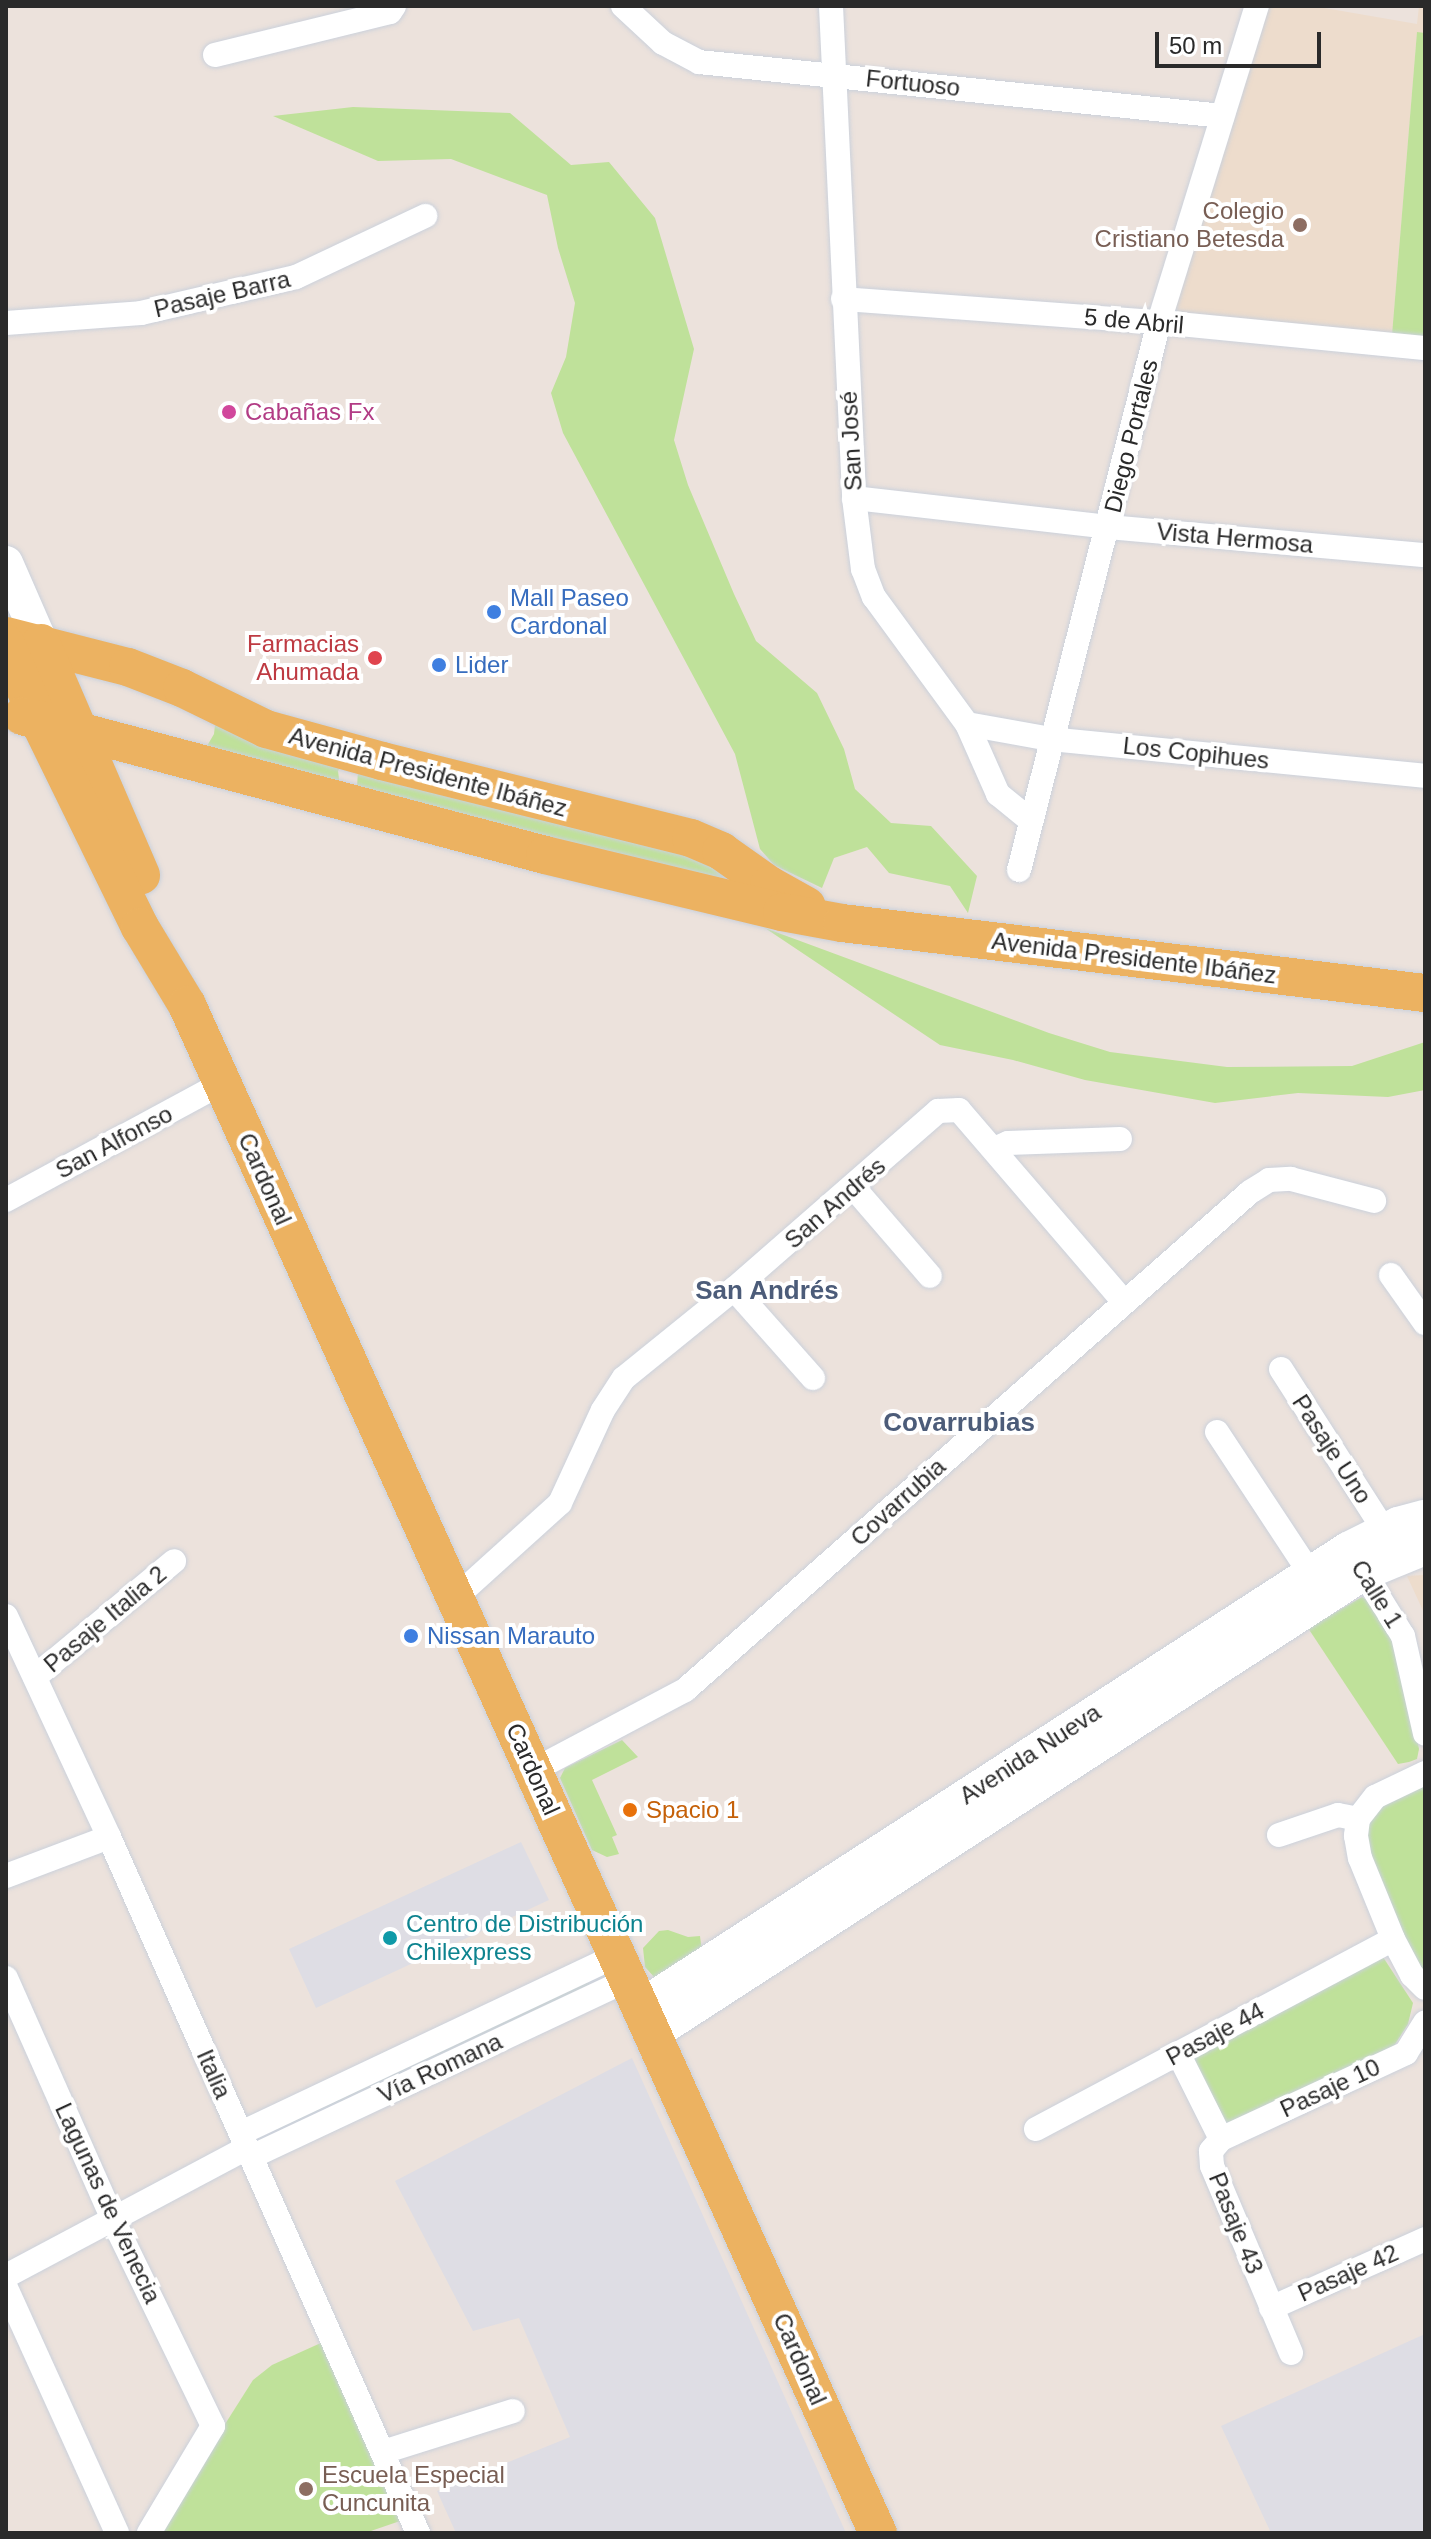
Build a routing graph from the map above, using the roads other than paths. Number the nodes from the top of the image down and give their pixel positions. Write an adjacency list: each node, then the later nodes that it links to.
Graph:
1 (394, 6): 5 (street)
2 (623, 6): 6 (street, Fortuoso)
3 (831, 6): 6 (street, San José)
4 (1257, 6): 7 (street, Diego Portales)
5 (215, 55)
6 (834, 75): 7 (street, Fortuoso); 9 (street, San José)
7 (1222, 116): 10 (street, Diego Portales)
8 (425, 216): 11 (street, Pasaje Barra)
9 (843, 299): 10 (street, 5 de Abril); 13 (street, San José)
10 (1159, 322): 12 (street, 5 de Abril); 14 (street, Diego Portales)
11 (6, 323)
12 (1425, 348)
13 (854, 498): 14 (street, Vista Hermosa); 20 (street, San José)
14 (1109, 527): 15 (street, Vista Hermosa); 22 (street, Diego Portales)
15 (1425, 555)
16 (6, 563): 17 (street)
17 (18, 641): 18 (main road, Avenida Presidente Ibáñez); 19 (main road, Cardonal); 21 (main road, Cardonal)
18 (182, 688): 23 (main road); 24 (main road, Avenida Presidente Ibáñez)
19 (17, 719): 21 (main road, Avenida Presidente Ibáñez); 33 (main road, Cardonal)
20 (967, 724): 22 (street, Los Copihues); 27 (street, San José)
21 (79, 730): 23 (main road, Avenida Presidente Ibáñez); 33 (main road, Cardonal)
22 (1050, 739): 25 (street, Los Copihues); 27 (street, Diego Portales)
23 (166, 754): 26 (main road, Avenida Presidente Ibáñez)
24 (382, 761): 26 (main road); 28 (main road, Avenida Presidente Ibáñez)
25 (1425, 776)
26 (364, 808): 30 (main road, Avenida Presidente Ibáñez)
27 (1030, 820): 29 (street, Diego Portales)
28 (742, 864): 30 (main road); 31 (main road, Avenida Presidente Ibáñez)
29 (1019, 870)
30 (713, 897): 31 (main road, Avenida Presidente Ibáñez)
31 (842, 923): 32 (main road, Avenida Presidente Ibáñez)
32 (1425, 993)
33 (187, 1005): 34 (main road, Cardonal)
34 (222, 1083): 38 (street, San Alfonso); 54 (main road, Cardonal)
35 (1120, 1139): 36 (street)
36 (994, 1149): 37 (street, San Andrés); 43 (street, San Andrés)
37 (854, 1188): 41 (street); 42 (street, San Andrés)
38 (6, 1200)
39 (1374, 1201): 43 (street, Covarrubia)
40 (1391, 1275): 44 (street)
41 (930, 1276)
42 (734, 1289): 46 (street); 54 (street, San Andrés)
43 (1124, 1302): 59 (street, Covarrubia)
44 (1425, 1323)
45 (1281, 1369): 49 (street, Pasaje Uno)
46 (813, 1378)
47 (1217, 1432): 53 (street)
48 (1425, 1517): 49 (street, Avenida Nueva)
49 (1384, 1530): 52 (street, Avenida Nueva)
50 (1425, 1548): 52 (street, Avenida Nueva)
51 (174, 1561): 56 (street, Pasaje Italia 2)
52 (1356, 1561): 53 (street, Avenida Nueva); 57 (street, Avenida Nueva); 58 (street, Calle 1)
53 (1310, 1573): 57 (street, Avenida Nueva)
54 (456, 1597): 59 (main road, Cardonal)
55 (6, 1616): 56 (street, Italia)
56 (35, 1677): 63 (street, Italia)
57 (1104, 1724): 68 (street, Avenida Nueva)
58 (1425, 1734)
59 (534, 1770): 68 (main road, Cardonal)
60 (1425, 1773): 61 (street)
61 (1358, 1819): 62 (street); 65 (street)
62 (1279, 1835)
63 (109, 1837): 64 (street); 73 (street, Italia)
64 (6, 1876)
65 (1393, 1939): 67 (street); 70 (street, Pasaje 44)
66 (6, 1978): 74 (street, Lagunas de Venecia)
67 (1425, 1988)
68 (635, 1993): 73 (street, Vía Romana); 85 (main road, Cardonal)
69 (1425, 2022): 72 (street, Pasaje 10)
70 (1178, 2053): 71 (street, Pasaje 44); 72 (street, Pasaje 43)
71 (1036, 2129)
72 (1221, 2139): 78 (street, Pasaje 43)
73 (247, 2146): 74 (street, Vía Romana); 81 (street, Italia)
74 (113, 2220): 76 (street, Vía Romana); 84 (street, Lagunas de Venecia)
75 (1425, 2239): 78 (street, Pasaje 42)
76 (6, 2276)
77 (6, 2288): 83 (street)
78 (1271, 2308): 79 (street, Pasaje 43)
79 (1291, 2353)
80 (513, 2411): 81 (street)
81 (383, 2452): 82 (street, Italia)
82 (411, 2531)
83 (117, 2533)
84 (149, 2533)
85 (878, 2533)

